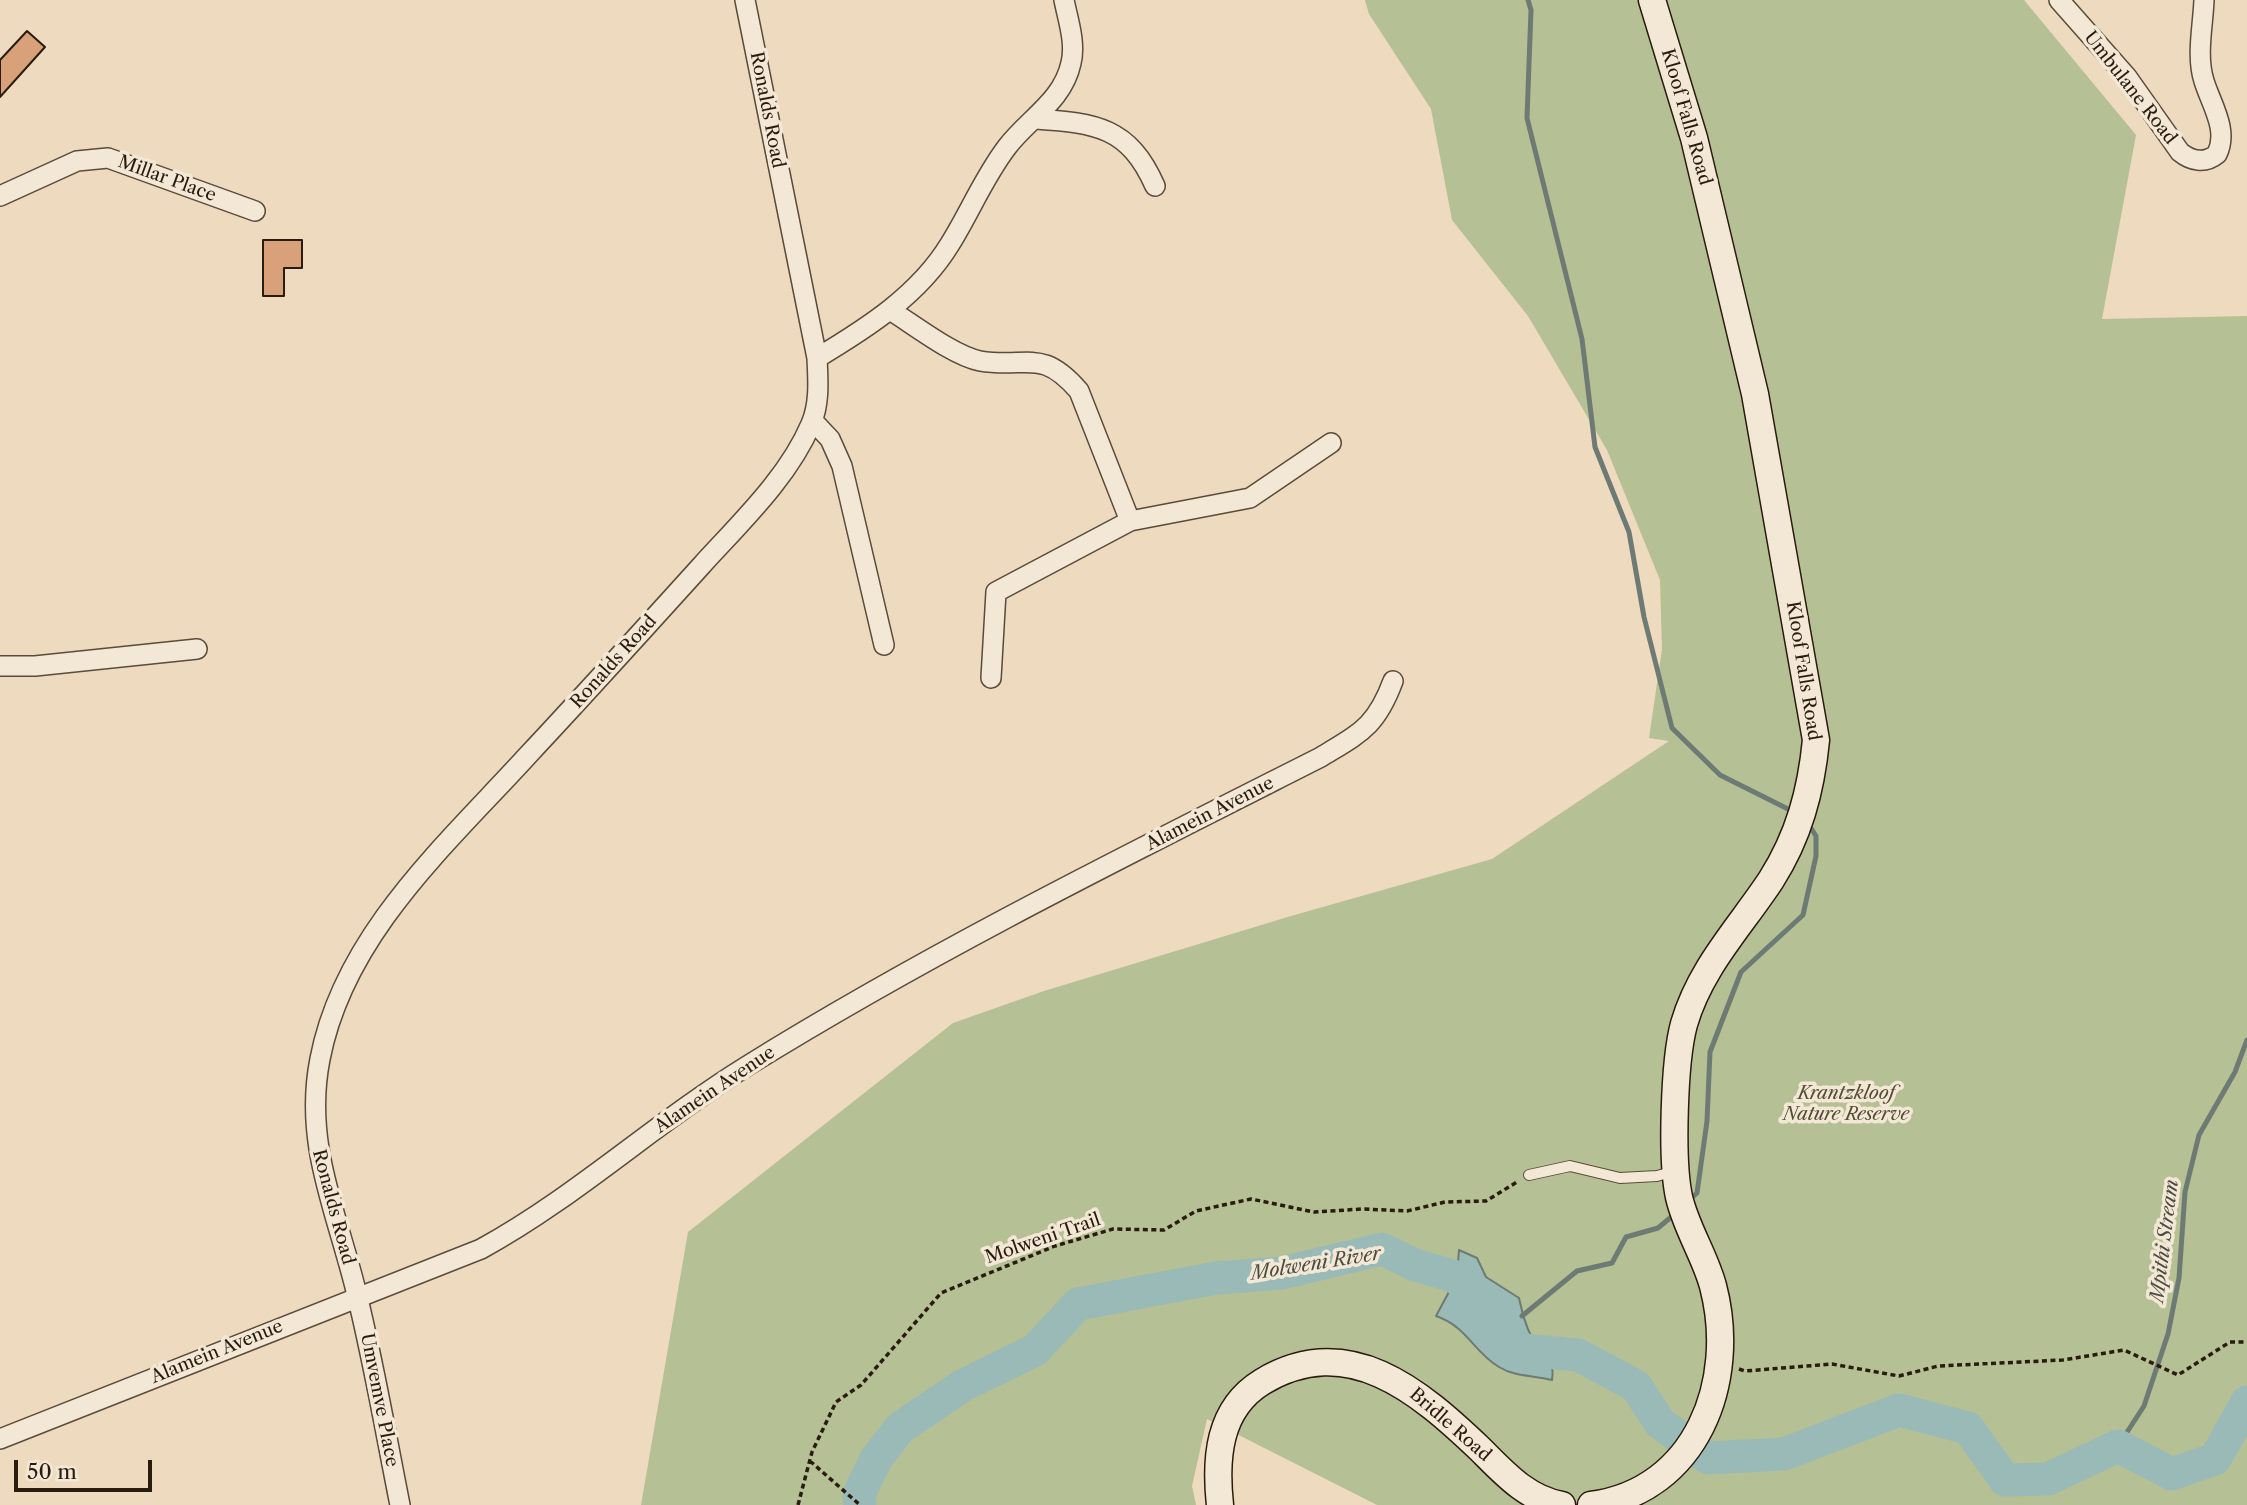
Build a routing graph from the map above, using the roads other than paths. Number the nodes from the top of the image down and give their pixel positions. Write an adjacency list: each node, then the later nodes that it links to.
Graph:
1 (745, 0): 11 (street, Ronalds Road)
2 (1064, 0): 6 (street)
3 (1652, 0): 20 (main road, Kloof Falls Road)
4 (2059, 0): 5 (street, Umbulane Road)
5 (2204, 0)
6 (1036, 119): 7 (street); 10 (street)
7 (1155, 186)
8 (0, 196): 9 (street, Millar Place)
9 (255, 211)
10 (890, 310): 11 (street); 14 (street)
11 (817, 358): 12 (street, Ronalds Road)
12 (813, 421): 15 (street); 22 (street, Ronalds Road)
13 (1331, 443): 14 (street)
14 (1130, 521): 18 (street)
15 (884, 645)
16 (197, 649): 17 (street)
17 (0, 666)
18 (991, 678)
19 (1393, 681): 22 (street, Alamein Avenue)
20 (1675, 1171): 21 (lane); 27 (main road, Kloof Falls Road)
21 (1529, 1175)
22 (358, 1296): 23 (street, Alamein Avenue); 24 (street, Umvemve Place)
23 (0, 1439)
24 (400, 1505)
25 (1220, 1505): 26 (main road, Bridle Road)
26 (1562, 1505)
27 (1591, 1505)

